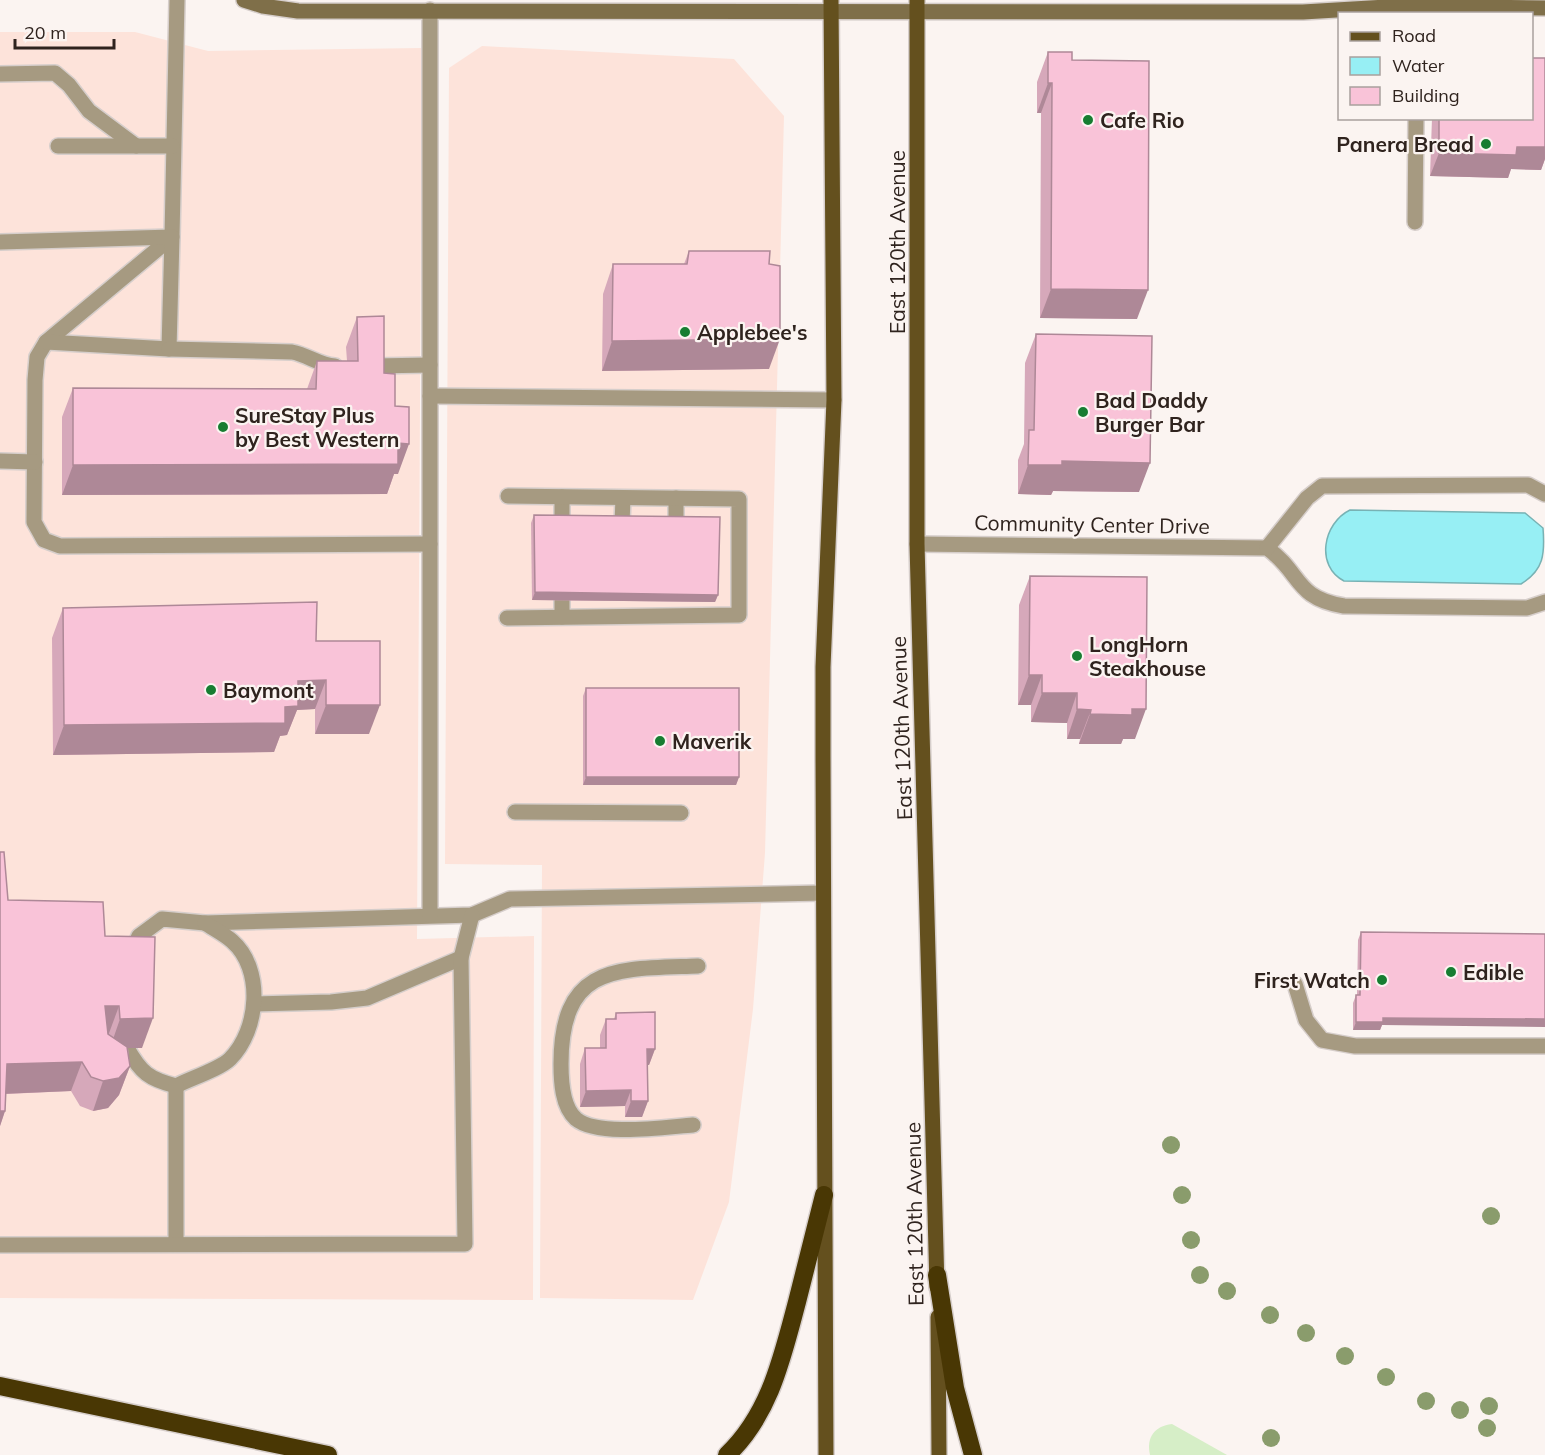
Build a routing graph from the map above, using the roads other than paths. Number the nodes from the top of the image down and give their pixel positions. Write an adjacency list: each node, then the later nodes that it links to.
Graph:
1 (177, 0): 11 (street)
2 (244, 0): 6 (street)
3 (831, 5): 4 (street); 6 (street); 21 (main road)
4 (917, 6): 5 (street); 33 (main road, East 120th Avenue)
5 (1545, 8)
6 (430, 10): 17 (street)
7 (0, 74): 10 (street)
8 (1416, 120): 12 (street)
9 (58, 146): 10 (street)
10 (136, 146): 11 (street)
11 (172, 146): 13 (street)
12 (1415, 222)
13 (172, 237): 14 (street); 15 (street); 16 (street)
14 (0, 242)
15 (46, 342): 16 (street); 23 (street)
16 (169, 349): 19 (street)
17 (430, 365): 18 (street); 20 (street)
18 (374, 366)
19 (347, 367)
20 (430, 396): 21 (street); 32 (street)
21 (834, 400): 41 (main road)
22 (0, 462): 23 (street)
23 (35, 462): 32 (street)
24 (1545, 494): 34 (street)
25 (508, 496): 26 (street)
26 (562, 497): 27 (street); 29 (street)
27 (623, 498): 28 (street); 30 (street)
28 (676, 498): 31 (street); 37 (street)
29 (562, 523)
30 (622, 524)
31 (676, 524)
32 (430, 544): 42 (street)
33 (917, 544): 34 (street, Community Center Drive); 57 (main road, East 120th Avenue)
34 (1267, 548): 36 (street)
35 (562, 601): 37 (street)
36 (1545, 602)
37 (562, 617): 38 (street)
38 (507, 618)
39 (515, 812): 40 (street)
40 (681, 813)
41 (823, 893): 43 (street); 54 (main road)
42 (430, 915): 43 (street); 44 (street)
43 (472, 915): 45 (street)
44 (205, 923): 46 (street); 49 (street)
45 (461, 958): 49 (street); 55 (street)
46 (126, 966)
47 (698, 966): 53 (street)
48 (1296, 984): 50 (street)
49 (254, 1004): 52 (street)
50 (1545, 1046)
51 (127, 1048): 52 (street)
52 (176, 1086): 55 (street)
53 (693, 1125)
54 (824, 1195): 60 (highway); 61 (main road)
55 (176, 1244): 56 (street)
56 (0, 1245)
57 (937, 1275): 62 (main road, East 120th Avenue); 63 (highway)
58 (0, 1386): 59 (highway)
59 (327, 1455)
60 (727, 1455)
61 (826, 1455)
62 (939, 1455)
63 (973, 1455)

